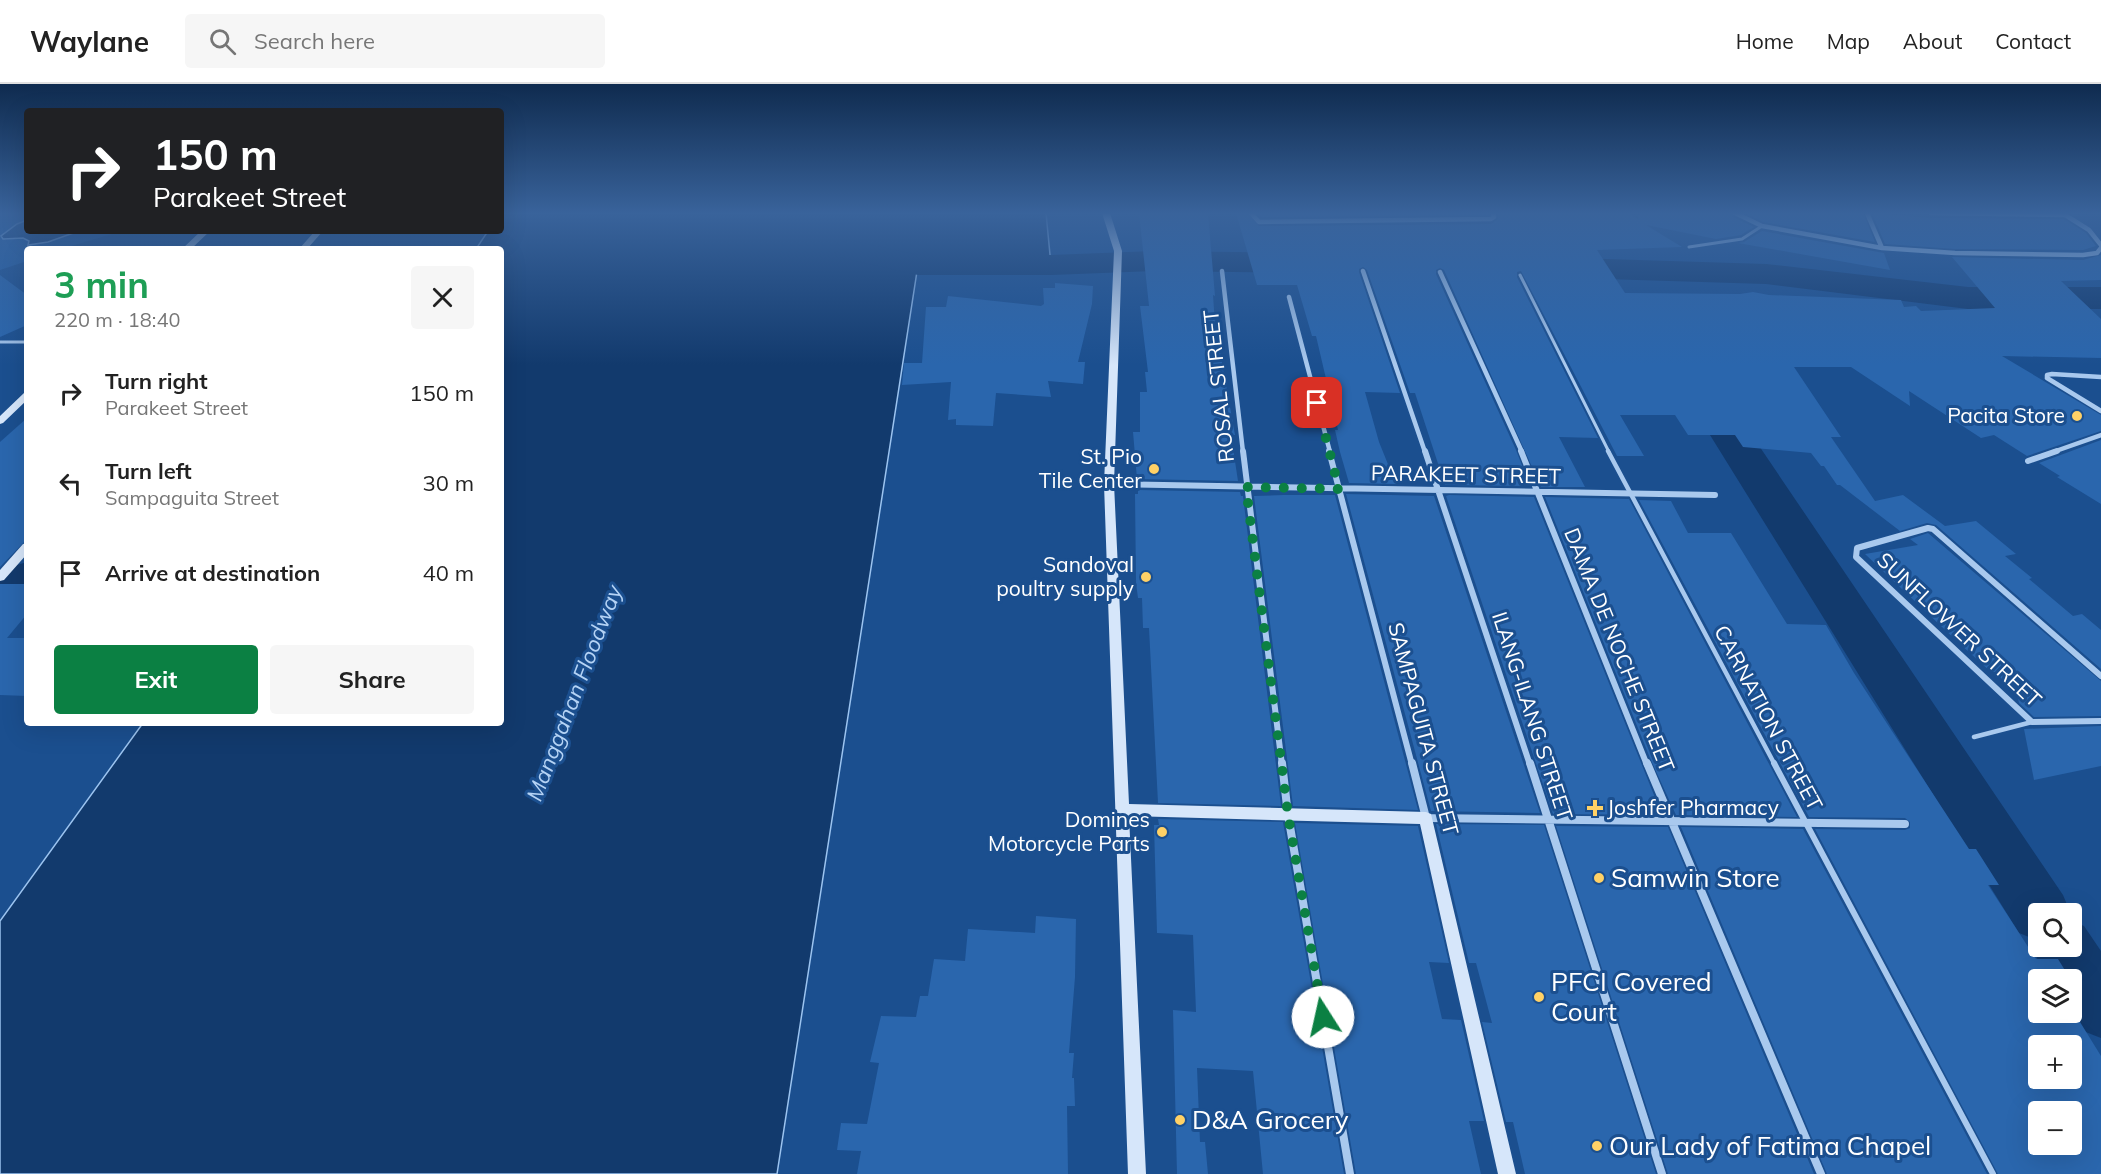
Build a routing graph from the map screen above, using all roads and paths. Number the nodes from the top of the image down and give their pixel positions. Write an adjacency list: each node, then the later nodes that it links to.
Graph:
1 (1118, 264): 15 (main road)
2 (1222, 271): 16 (street, ROSAL STREET)
3 (1363, 271): 18 (street, ILANG-ILANG STREET)
4 (1440, 272): 19 (street, DAMA DE NOCHE STREET)
5 (1520, 275): 20 (lane, CARNATION STREET)
6 (1289, 297): 17 (street, SAMPAGUITA STREET)
7 (0, 342): 8 (lane)
8 (24, 342)
9 (2101, 377): 11 (street)
10 (24, 398): 12 (main road)
11 (2101, 411)
12 (0, 421)
13 (2101, 435): 14 (street)
14 (2028, 461)
15 (1109, 484): 16 (street, PARAKEET STREET); 28 (main road)
16 (1246, 487): 17 (street, PARAKEET STREET); 29 (street, ROSAL STREET)
17 (1339, 489): 18 (street, PARAKEET STREET); 30 (street, SAMPAGUITA STREET)
18 (1440, 490): 19 (street, PARAKEET STREET); 31 (street, ILANG-ILANG STREET)
19 (1538, 493): 20 (street, PARAKEET STREET); 32 (street, DAMA DE NOCHE STREET)
20 (1630, 494): 21 (street, PARAKEET STREET); 33 (lane, CARNATION STREET)
21 (1715, 495)
22 (24, 550): 23 (main road)
23 (0, 577)
24 (2101, 676): 26 (street, SUNFLOWER STREET)
25 (2101, 721): 26 (street, SUNFLOWER STREET)
26 (2032, 722): 27 (lane)
27 (1974, 737)
28 (1122, 810): 29 (main road); 35 (main road)
29 (1288, 815): 30 (main road); 36 (street, ROSAL STREET)
30 (1426, 818): 31 (street); 37 (main road, SAMPAGUITA STREET)
31 (1549, 819): 32 (street); 38 (street, ILANG-ILANG STREET)
32 (1670, 821): 33 (street); 39 (street, DAMA DE NOCHE STREET)
33 (1805, 822): 34 (street); 40 (lane, CARNATION STREET)
34 (1905, 824)
35 (1137, 1174)
36 (1350, 1174)
37 (1507, 1174)
38 (1662, 1174)
39 (1821, 1174)
40 (1993, 1174)

